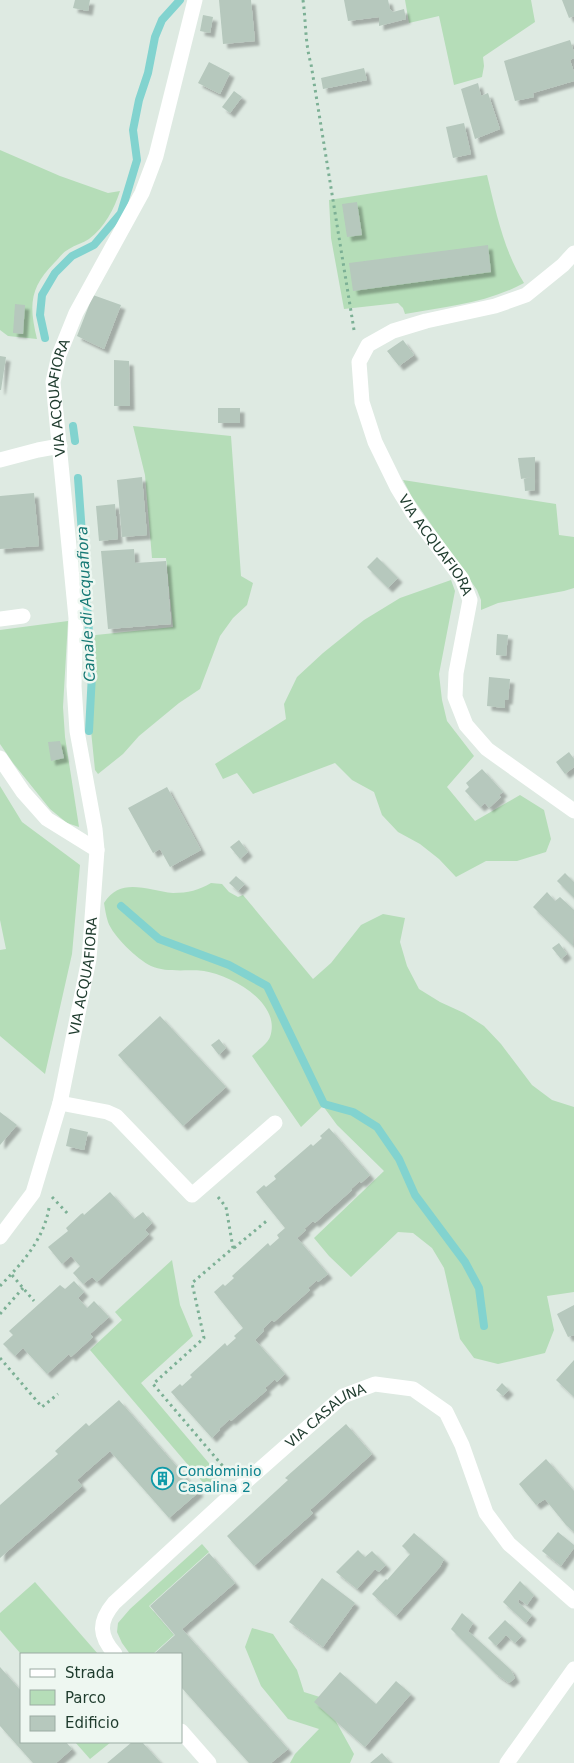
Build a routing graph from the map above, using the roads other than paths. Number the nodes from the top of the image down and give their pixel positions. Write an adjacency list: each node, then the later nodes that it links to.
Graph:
1 (195, 0): 3 (street, VIA ACQUAFIORA)
2 (574, 253): 8 (street, VIA ACQUAFIORA)
3 (60, 446): 4 (street); 9 (street, VIA ACQUAFIORA)
4 (0, 460)
5 (22, 616): 6 (street)
6 (0, 619)
7 (0, 758): 9 (street)
8 (574, 811)
9 (97, 850): 10 (street, VIA ACQUAFIORA)
10 (60, 1103): 11 (street); 12 (street, VIA ACQUAFIORA)
11 (276, 1123)
12 (2, 1232)
13 (574, 1601): 14 (street, VIA CASALINA)
14 (114, 1653)
15 (574, 1669): 17 (street)
16 (182, 1732): 18 (street)
17 (513, 1761)
18 (209, 1763)

